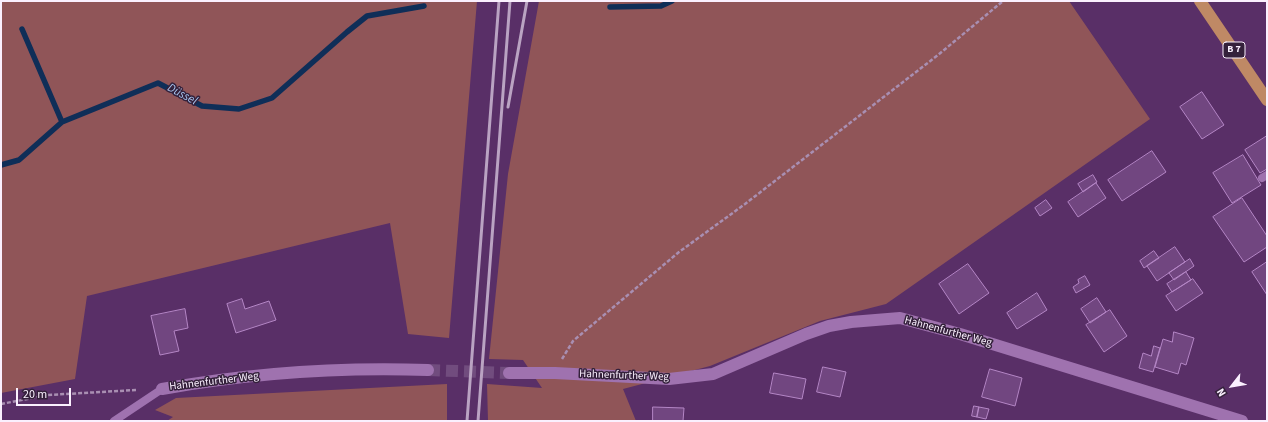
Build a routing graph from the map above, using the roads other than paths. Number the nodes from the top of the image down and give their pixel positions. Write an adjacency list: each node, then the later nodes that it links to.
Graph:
1 (1200, 1): 2 (main road, B 7)
2 (1267, 100)
3 (428, 370): 5 (street, Hahnenfurther Weg)
4 (509, 373): 7 (street, Hahnenfurther Weg)
5 (162, 389): 6 (lane)
6 (114, 421)
7 (1242, 421)

